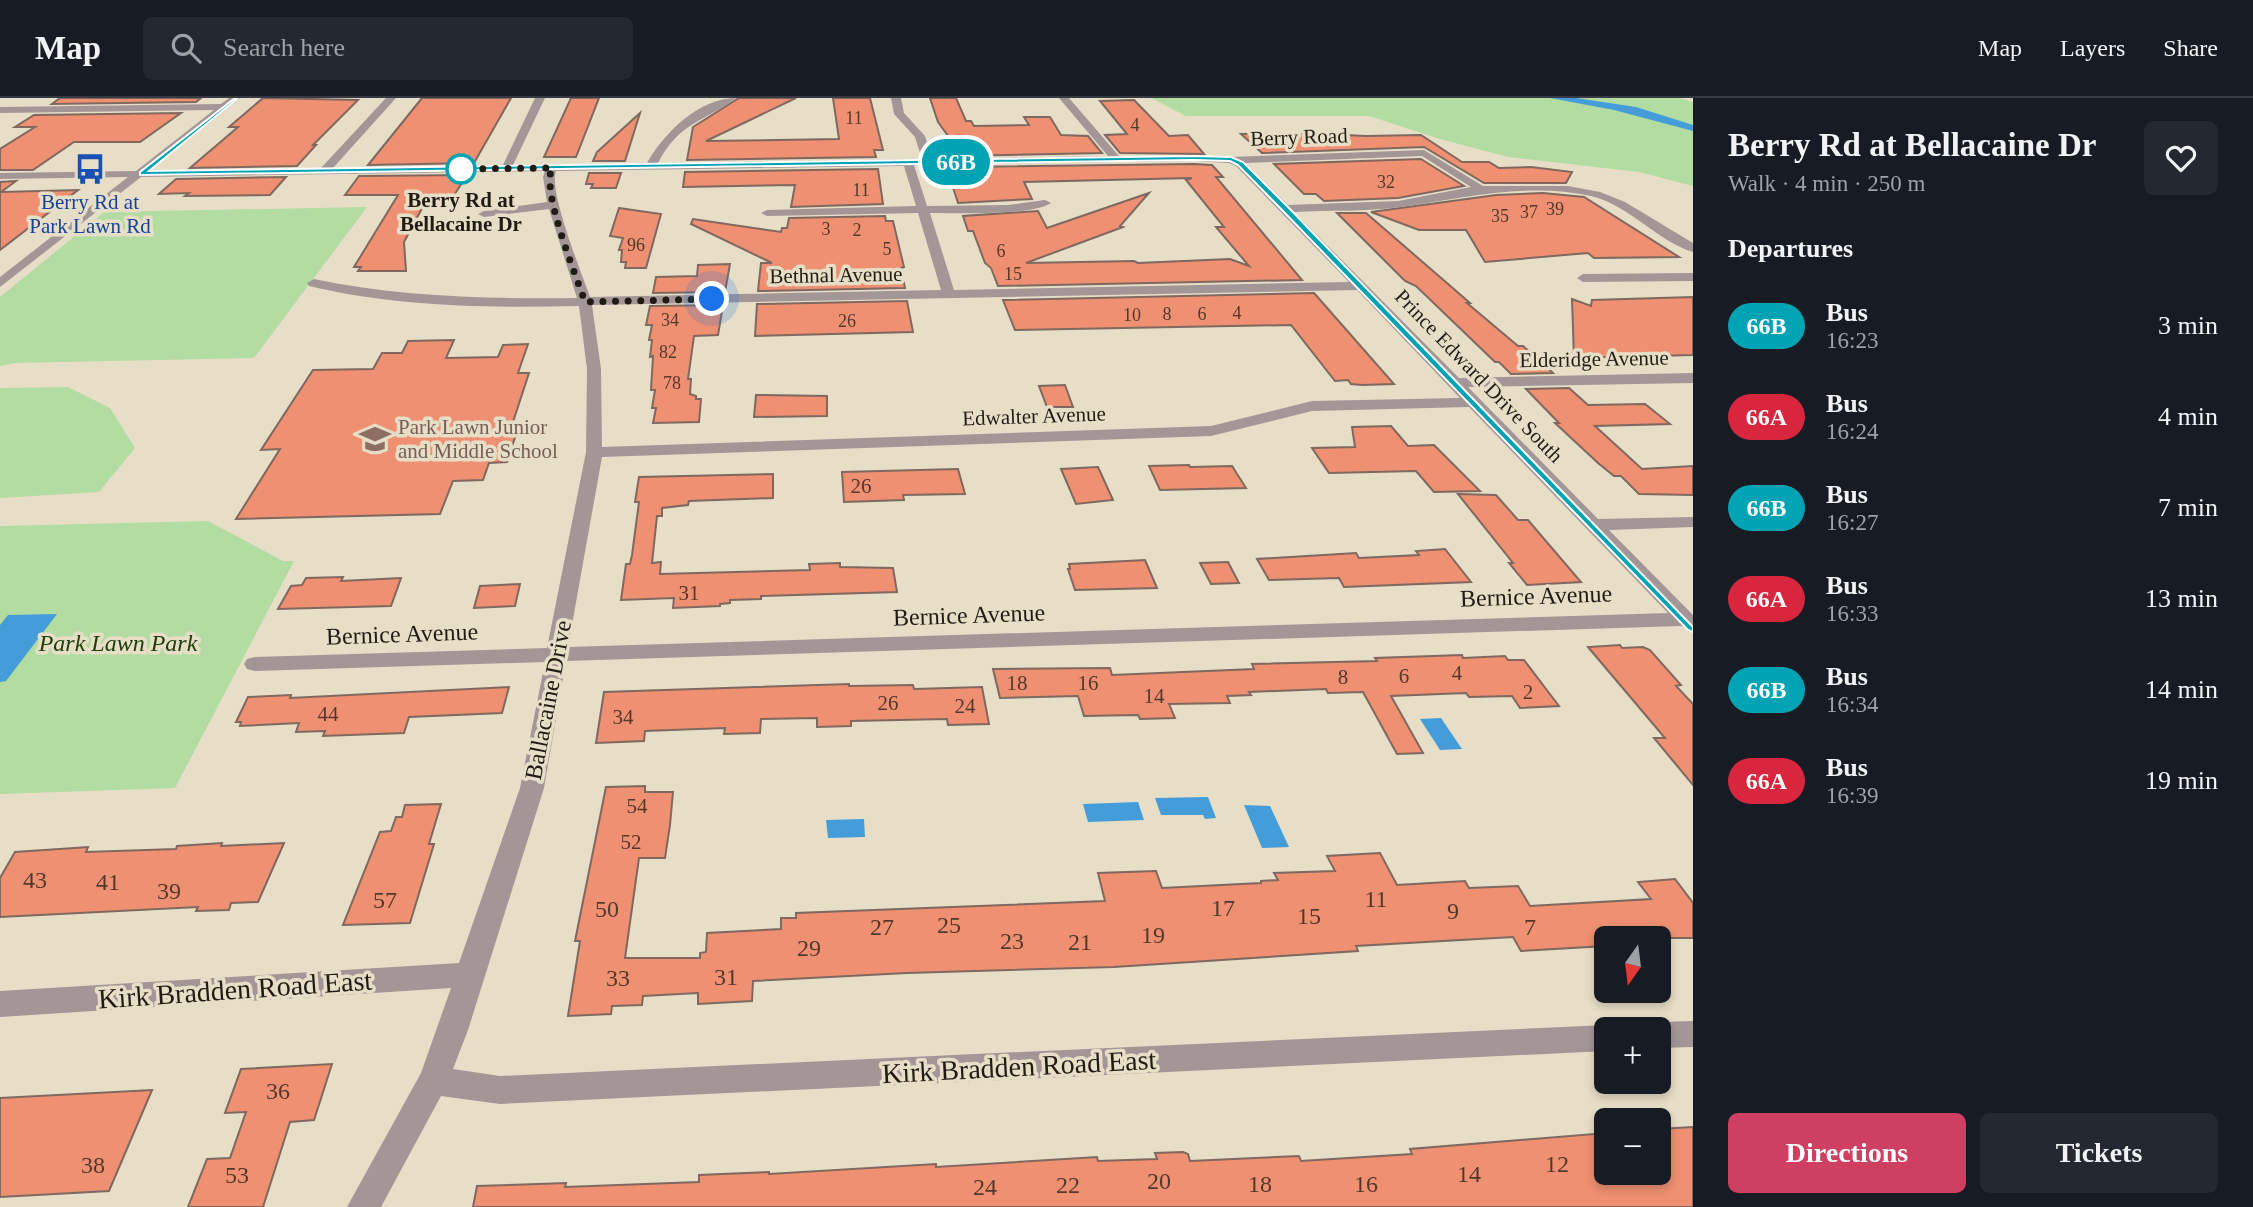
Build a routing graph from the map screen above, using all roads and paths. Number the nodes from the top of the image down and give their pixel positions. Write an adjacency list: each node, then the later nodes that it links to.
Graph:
1 (235, 98): 7 (street)
2 (391, 98): 16 (street)
3 (540, 98): 15 (street)
4 (731, 98): 13 (street)
5 (896, 98): 12 (street)
6 (1064, 98): 9 (street)
7 (224, 107): 8 (street); 17 (street)
8 (0, 110)
9 (1116, 159): 10 (street, Berry Road); 12 (street, Berry Road)
10 (1231, 159): 19 (street, Berry Road); 23 (street, Prince Edward Drive South)
11 (908, 162): 12 (street, Berry Road); 13 (street, Berry Road); 22 (street)
12 (928, 162)
13 (651, 166): 14 (street, Berry Road)
14 (552, 168): 15 (street, Berry Road); 21 (street, Ballacaine Drive)
15 (506, 169): 16 (street, Berry Road)
16 (324, 171): 17 (street, Berry Road)
17 (142, 173): 18 (street, Berry Road); 29 (street)
18 (0, 176)
19 (1481, 189): 23 (street); 26 (street)
20 (1045, 203): 22 (street)
21 (553, 205): 25 (street); 33 (street, Ballacaine Drive)
22 (922, 209): 24 (street); 32 (street)
23 (1285, 209): 31 (street, Prince Edward Drive South)
24 (767, 213)
25 (484, 214)
26 (1693, 248)
27 (1693, 277): 28 (street)
28 (1583, 278)
29 (0, 283)
30 (314, 283): 33 (street, Bethnal Avenue)
31 (1360, 286): 32 (street, Bethnal Avenue); 35 (street, Prince Edward Drive South)
32 (949, 294): 33 (street, Bethnal Avenue)
33 (585, 302): 37 (street, Ballacaine Drive)
34 (1693, 378): 35 (street, Elderidge Avenue)
35 (1454, 383): 36 (street, Prince Edward Drive South)
36 (1472, 402): 37 (street, Edwalter Avenue); 39 (street, Prince Edward Drive South)
37 (594, 452): 41 (street, Ballacaine Drive)
38 (1693, 522): 39 (street)
39 (1593, 525): 40 (street, Prince Edward Drive South)
40 (1689, 623): 41 (street, Bernice Avenue)
41 (556, 656): 42 (street, Bernice Avenue); 43 (street, Ballacaine Drive)
42 (255, 664)
43 (469, 975): 44 (street, Kirk Bradden Road East); 48 (street, Ballacaine Drive)
44 (0, 1004)
45 (1693, 1034): 46 (street)
46 (1671, 1035)
47 (1594, 1039): 48 (street, Kirk Bradden Road East)
48 (433, 1081): 49 (street, Ballacaine Drive)
49 (363, 1207)

